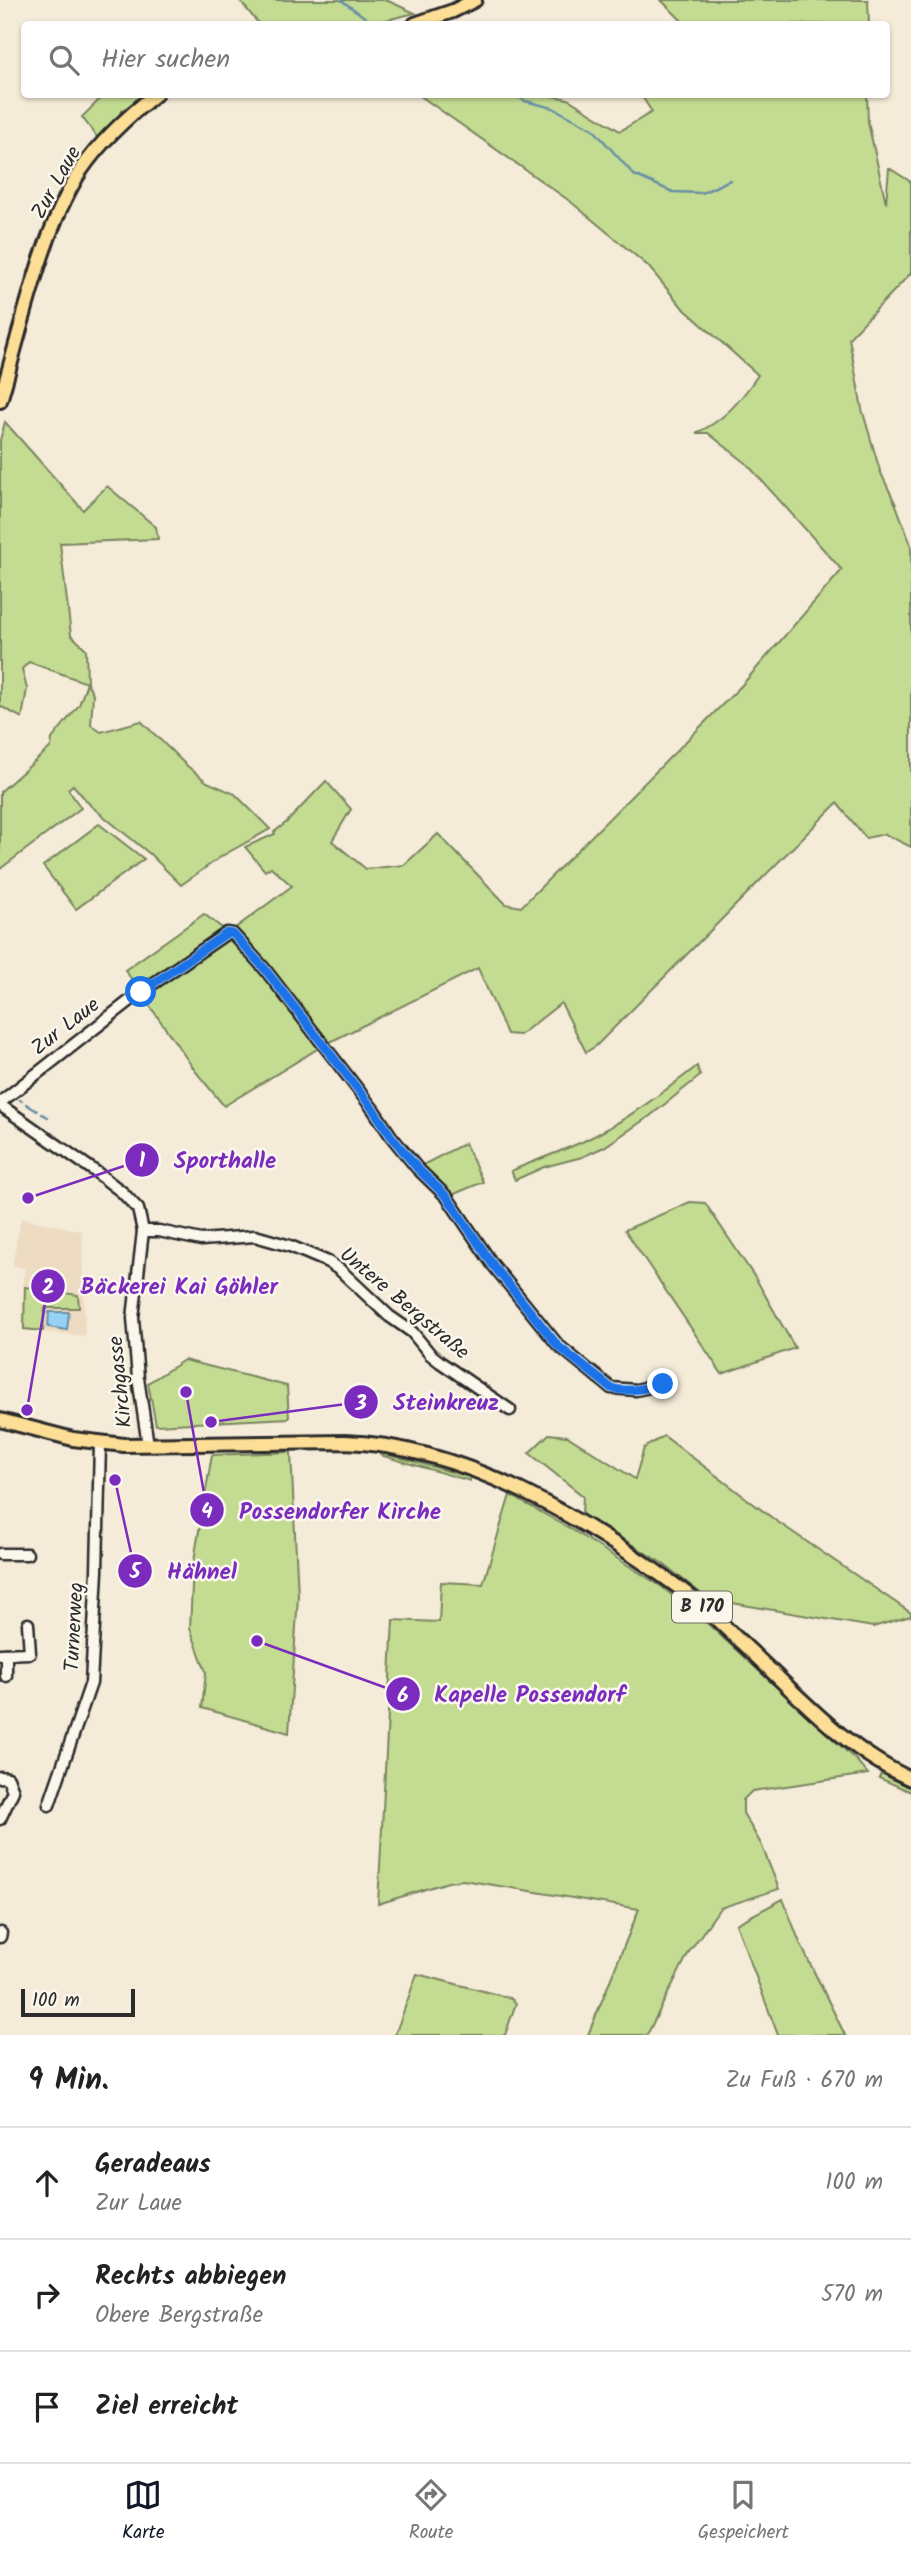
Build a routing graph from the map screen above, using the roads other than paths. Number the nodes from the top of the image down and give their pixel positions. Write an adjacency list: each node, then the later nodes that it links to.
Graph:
1 (475, 0): 2 (main road)
2 (424, 21)
3 (151, 98): 4 (main road, Zur Laue)
4 (1, 397)
5 (0, 1105): 6 (street); 7 (street, Zur Laue)
6 (143, 1231): 8 (street, Untere Bergstraße); 11 (street, Kirchgasse)
7 (663, 1384)
8 (510, 1410)
9 (0, 1420): 10 (main road, B 170)
10 (100, 1443): 11 (main road, B 170); 19 (street, Turnerweg)
11 (148, 1445): 18 (main road, B 170)
12 (0, 1554): 13 (street)
13 (27, 1554)
14 (29, 1624): 15 (street)
15 (3, 1654): 16 (street)
16 (6, 1676)
17 (0, 1777): 20 (street)
18 (911, 1779)
19 (49, 1805)
20 (0, 1819)

